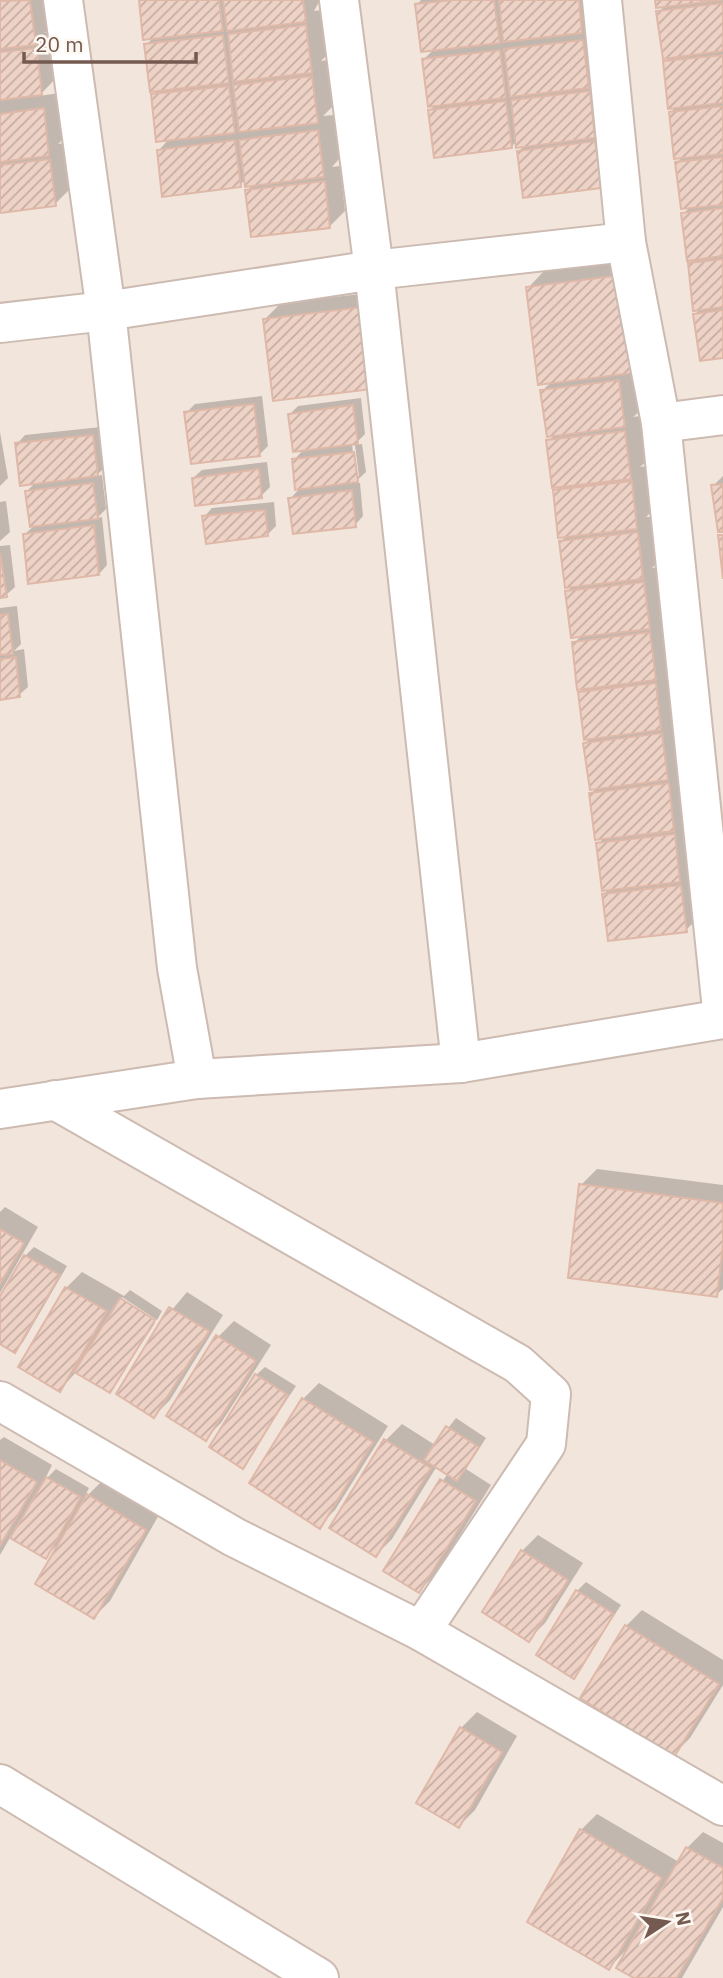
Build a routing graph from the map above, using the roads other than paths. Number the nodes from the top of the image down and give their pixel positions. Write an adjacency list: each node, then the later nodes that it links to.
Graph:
1 (63, 0): 6 (street)
2 (339, 0): 5 (street)
3 (602, 0): 4 (street)
4 (626, 242): 5 (street); 9 (street)
5 (374, 270): 6 (street); 11 (street)
6 (106, 311): 7 (street); 12 (street)
7 (0, 323)
8 (723, 415): 9 (street)
9 (661, 423): 10 (street)
10 (723, 1019): 11 (street)
11 (461, 1063): 12 (street)
12 (197, 1079): 13 (street)
13 (55, 1100): 14 (street); 16 (street)
14 (0, 1109)
15 (0, 1401): 16 (street)
16 (421, 1632): 18 (street)
17 (0, 1784): 19 (street)
18 (723, 1806)
19 (319, 1978)

